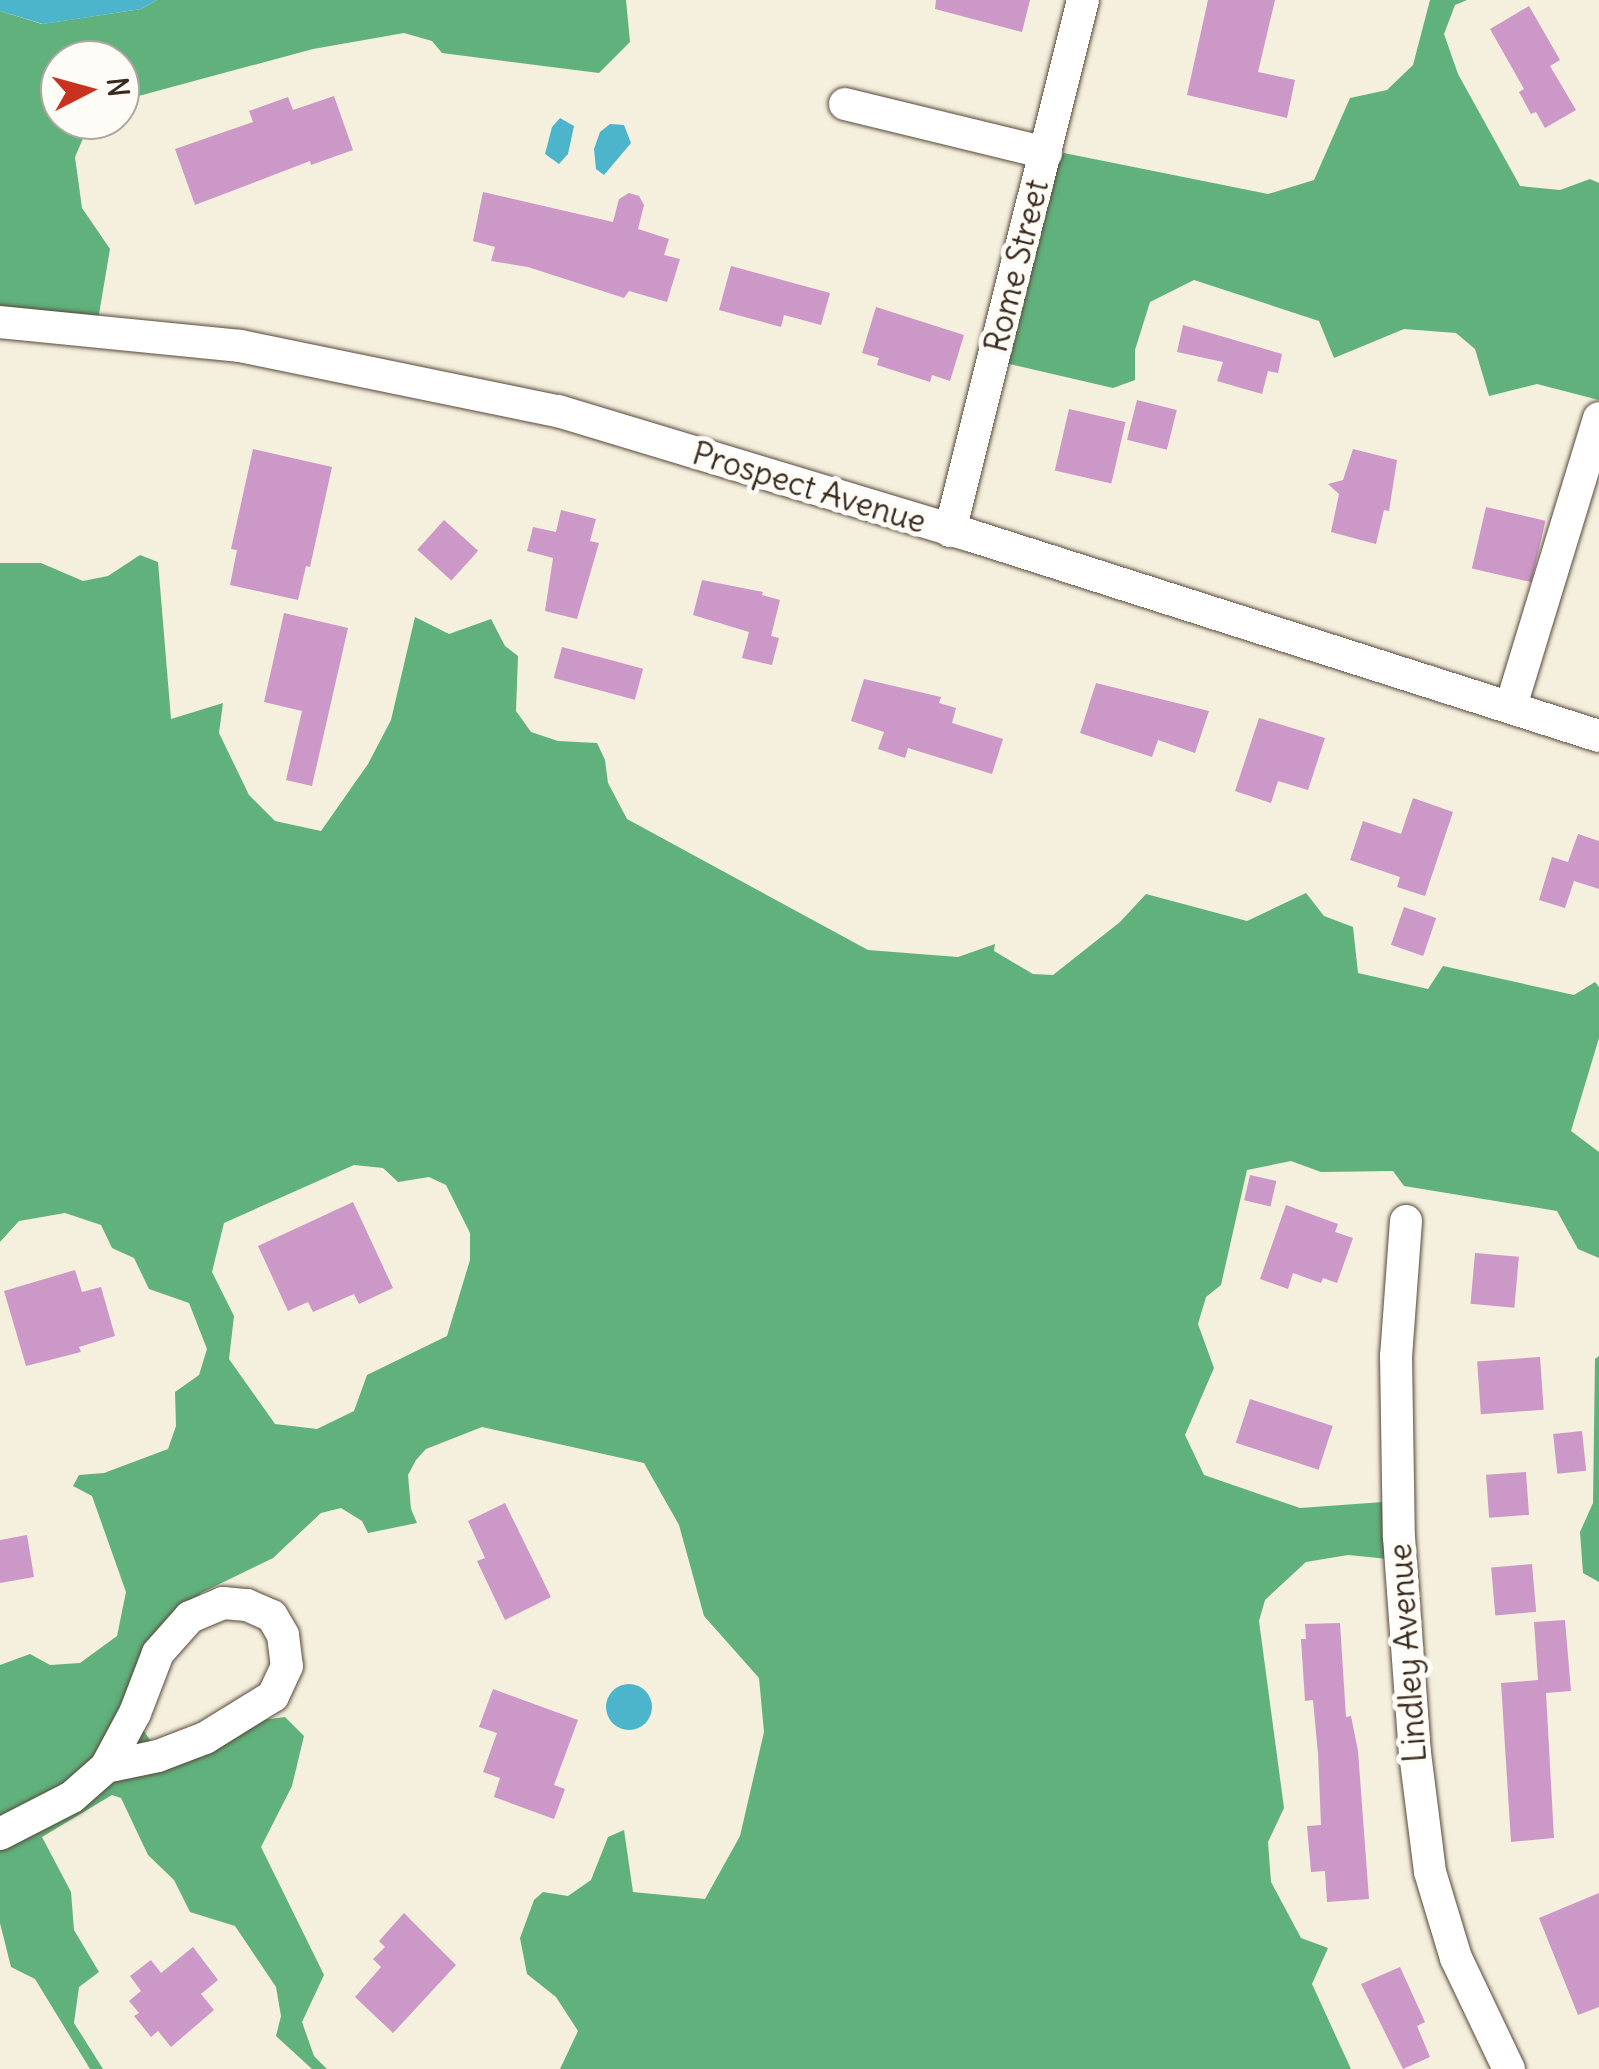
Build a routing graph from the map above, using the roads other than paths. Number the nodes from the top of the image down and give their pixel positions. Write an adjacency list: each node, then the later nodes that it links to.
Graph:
1 (1083, 0): 3 (street, Rome Street)
2 (846, 104): 3 (street)
3 (1046, 153): 6 (street, Rome Street)
4 (0, 322): 6 (street, Prospect Avenue)
5 (1599, 418): 7 (street)
6 (950, 531): 7 (street, Prospect Avenue)
7 (1511, 706): 8 (street, Prospect Avenue)
8 (1599, 736)
9 (1406, 1221): 12 (street, Lindley Avenue)
10 (106, 1767): 10 (street); 11 (street)
11 (0, 1834)
12 (1509, 2069)

